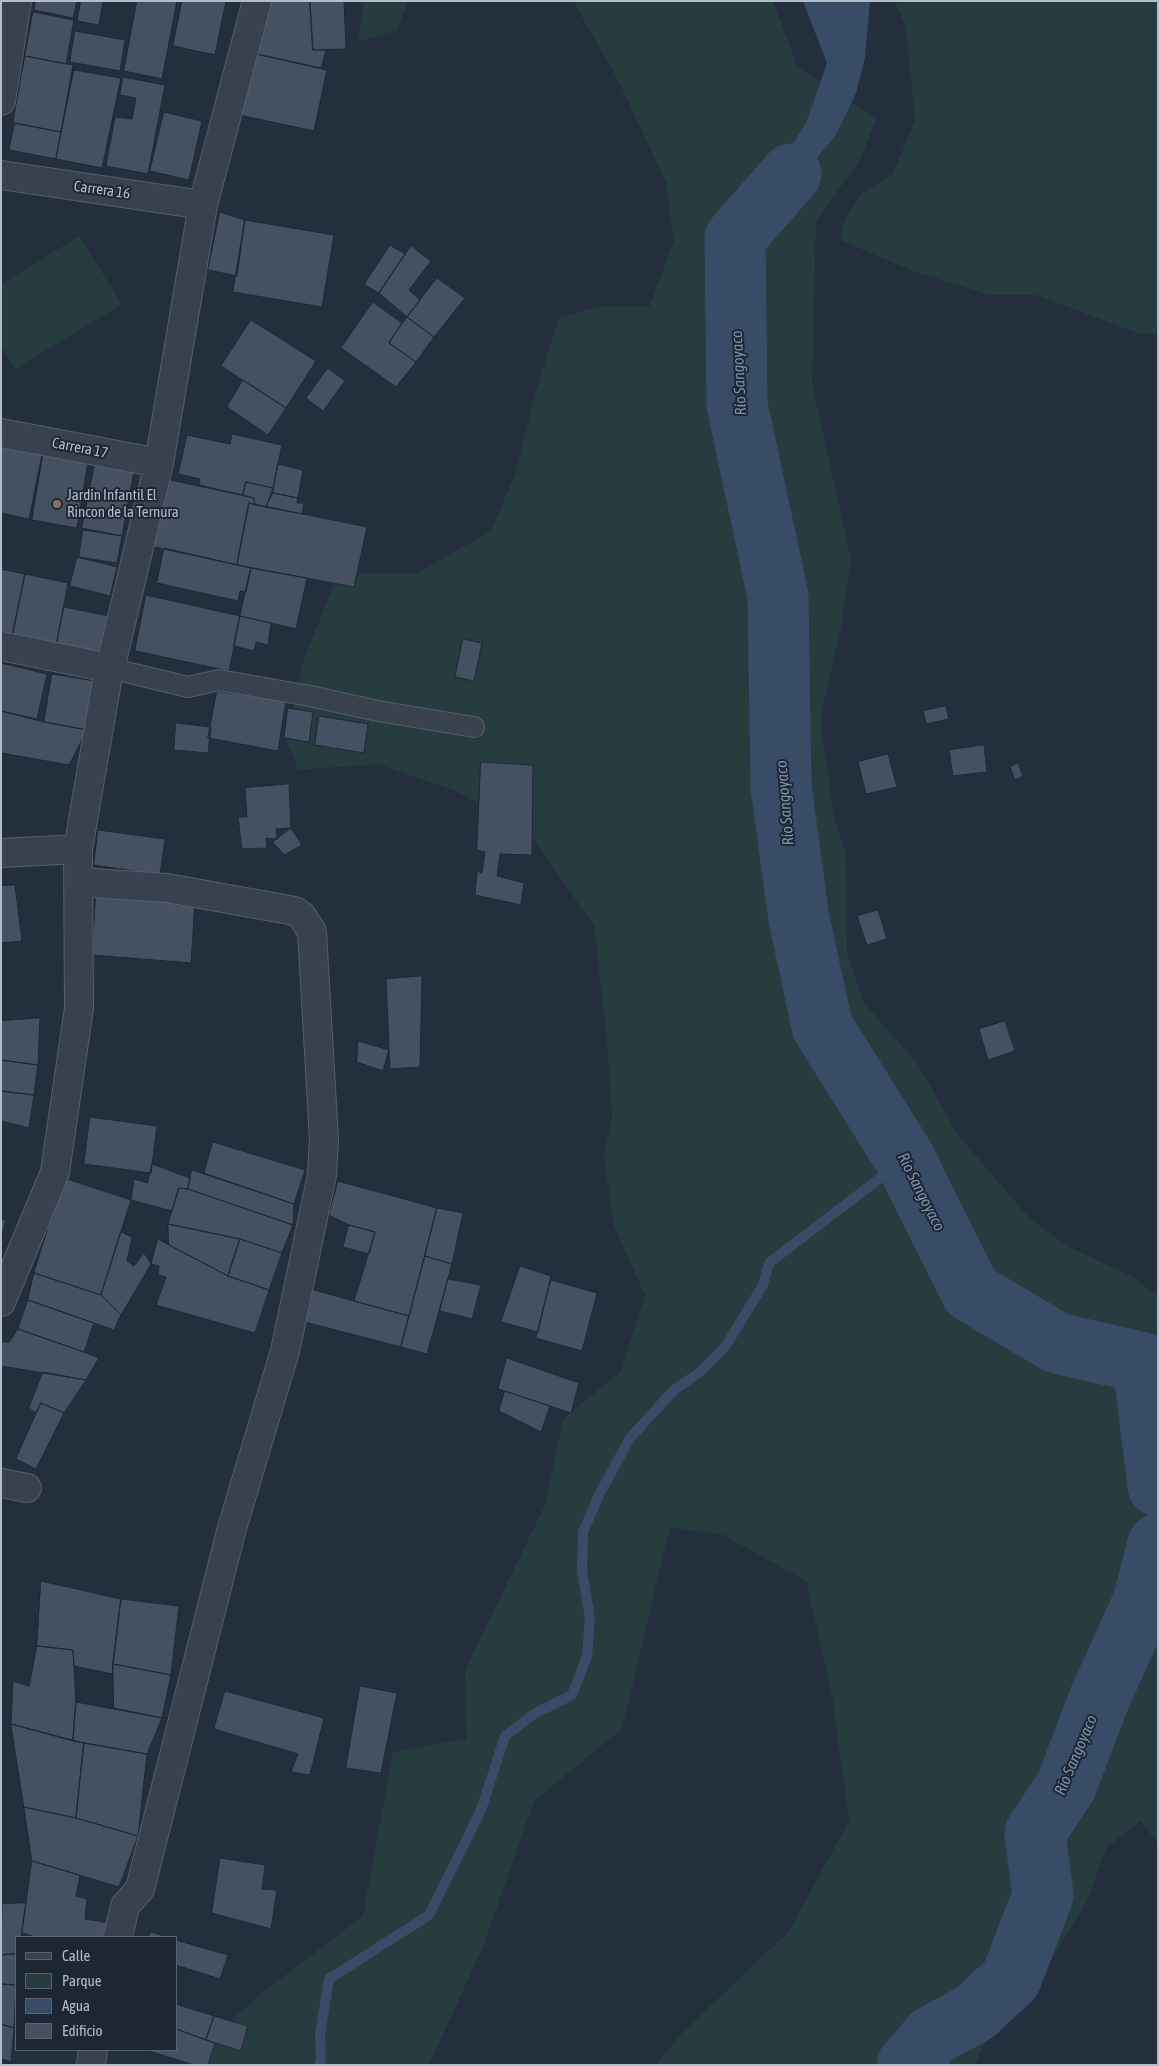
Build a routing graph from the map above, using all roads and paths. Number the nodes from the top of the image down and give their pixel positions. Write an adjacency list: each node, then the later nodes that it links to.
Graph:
1 (17, 1): 3 (street)
2 (257, 1): 5 (street)
3 (1, 100)
4 (1, 175): 5 (street, Carrera 16)
5 (203, 204): 7 (street)
6 (1, 433): 7 (street, Carrera 17)
7 (159, 463): 9 (street)
8 (1, 646): 9 (street)
9 (109, 668): 10 (lane); 11 (street)
10 (474, 727)
11 (78, 849): 12 (street); 13 (street)
12 (1, 853)
13 (78, 882): 14 (street); 15 (street)
14 (1, 1302)
15 (118, 1936)
16 (93, 2051): 17 (street)
17 (91, 2065)

